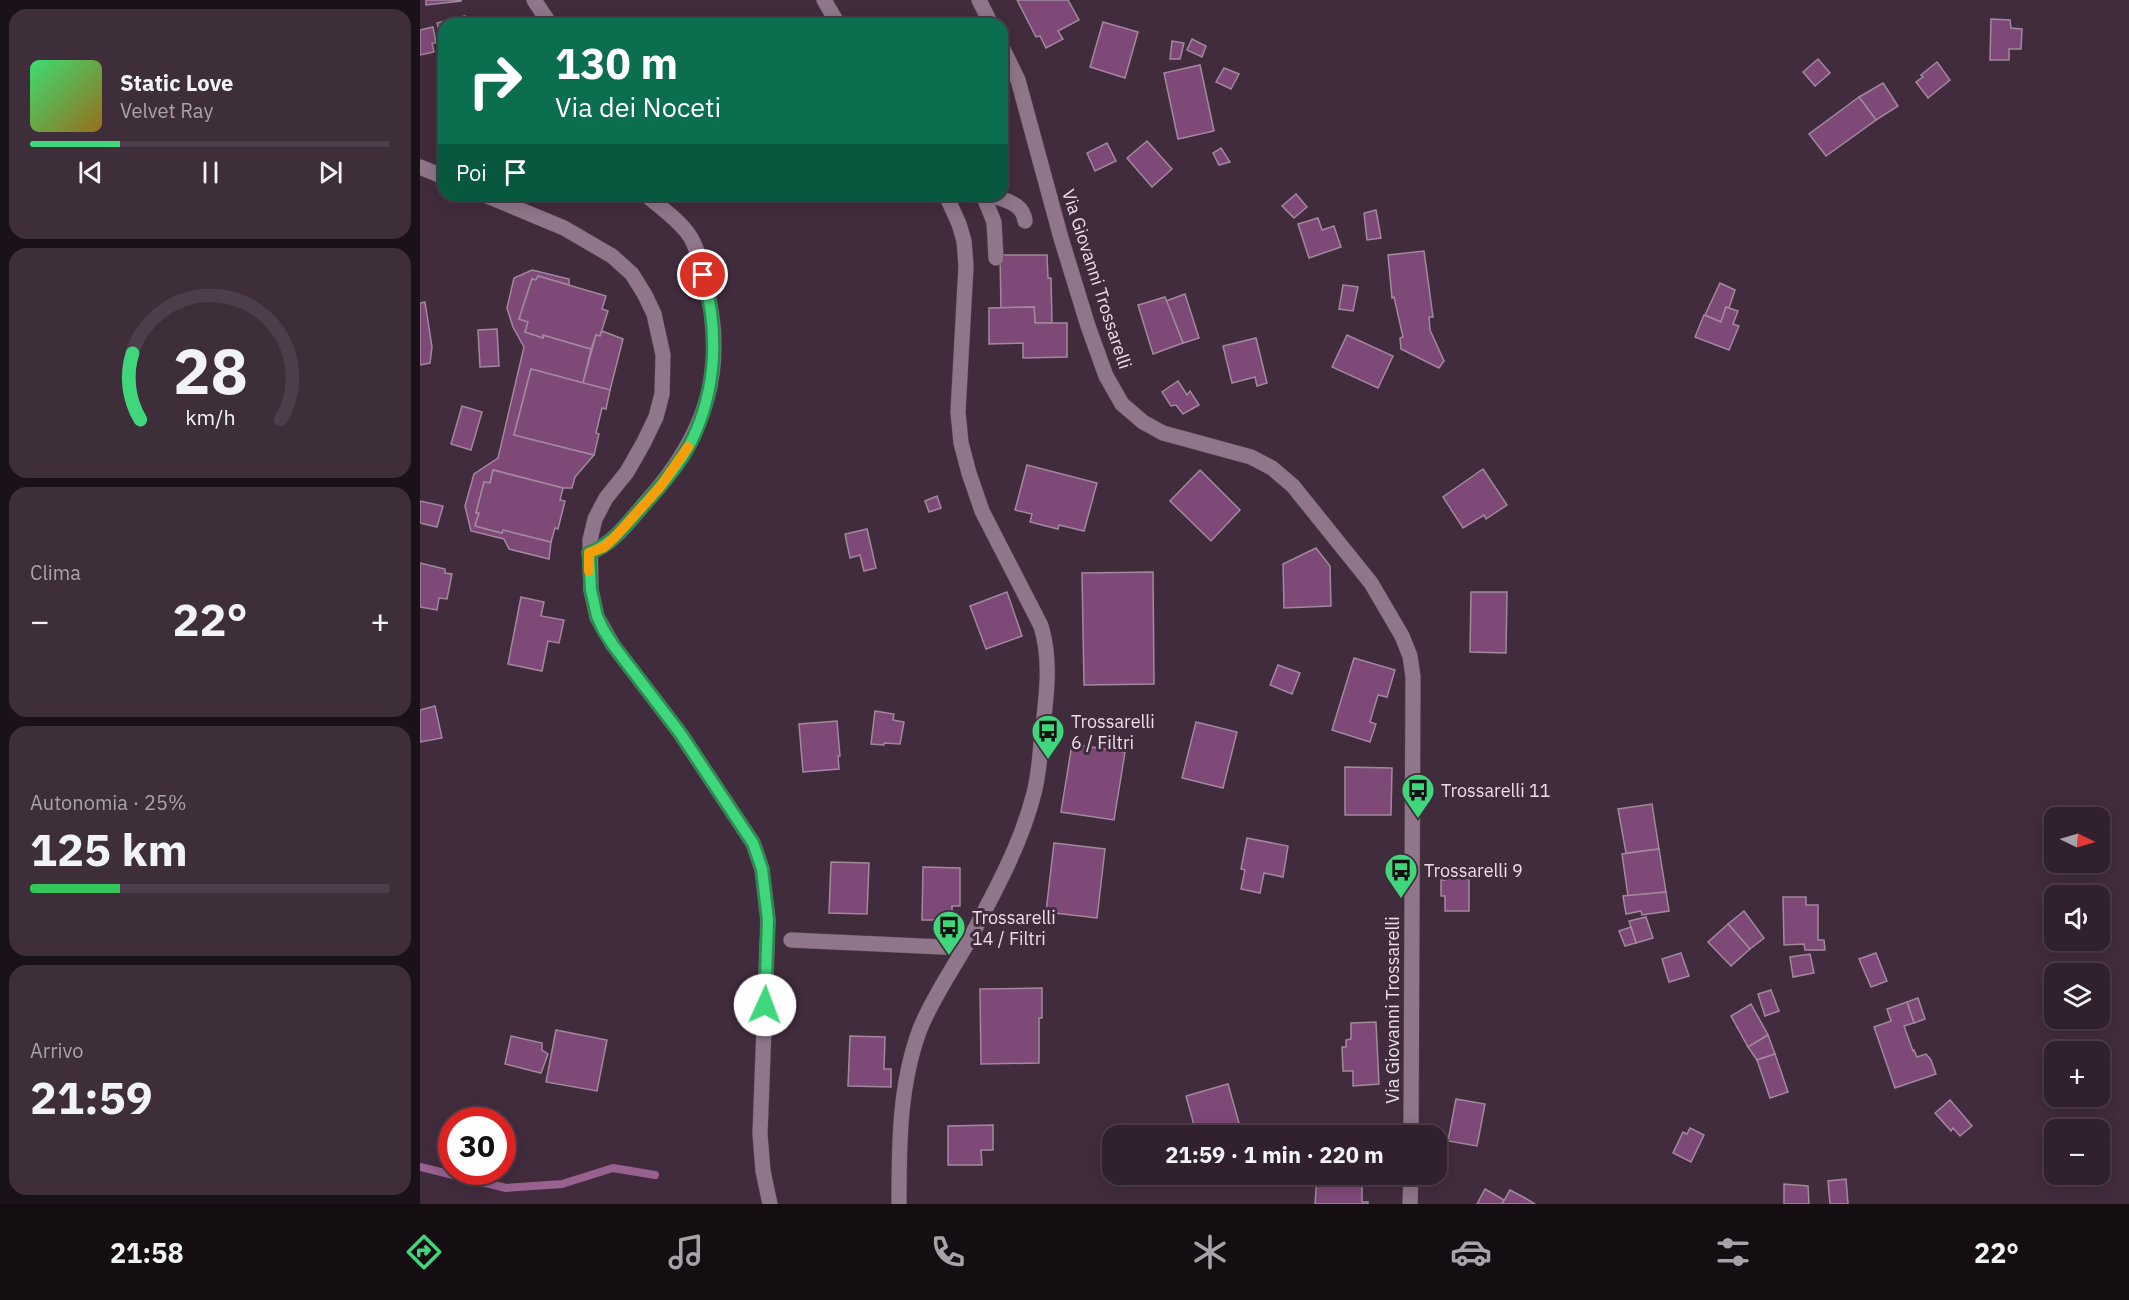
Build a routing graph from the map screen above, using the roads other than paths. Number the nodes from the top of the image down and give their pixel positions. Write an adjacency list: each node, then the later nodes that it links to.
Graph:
1 (534, 0): 4 (street)
2 (824, 0): 5 (street)
3 (980, 0): 6 (street)
4 (546, 18)
5 (834, 18)
6 (988, 18)
7 (1008, 59): 20 (street, Via Giovanni Trossarelli)
8 (420, 167): 9 (street)
9 (438, 174)
10 (499, 201): 17 (street)
11 (652, 201): 17 (street)
12 (949, 201): 19 (street)
13 (985, 201): 16 (street)
14 (1007, 201): 15 (street)
15 (1024, 221)
16 (996, 258)
17 (589, 553): 22 (street)
18 (791, 940): 19 (street)
19 (964, 948): 23 (street)
20 (1411, 1125)
21 (1411, 1185): 24 (street)
22 (770, 1204)
23 (899, 1204)
24 (1410, 1204)

